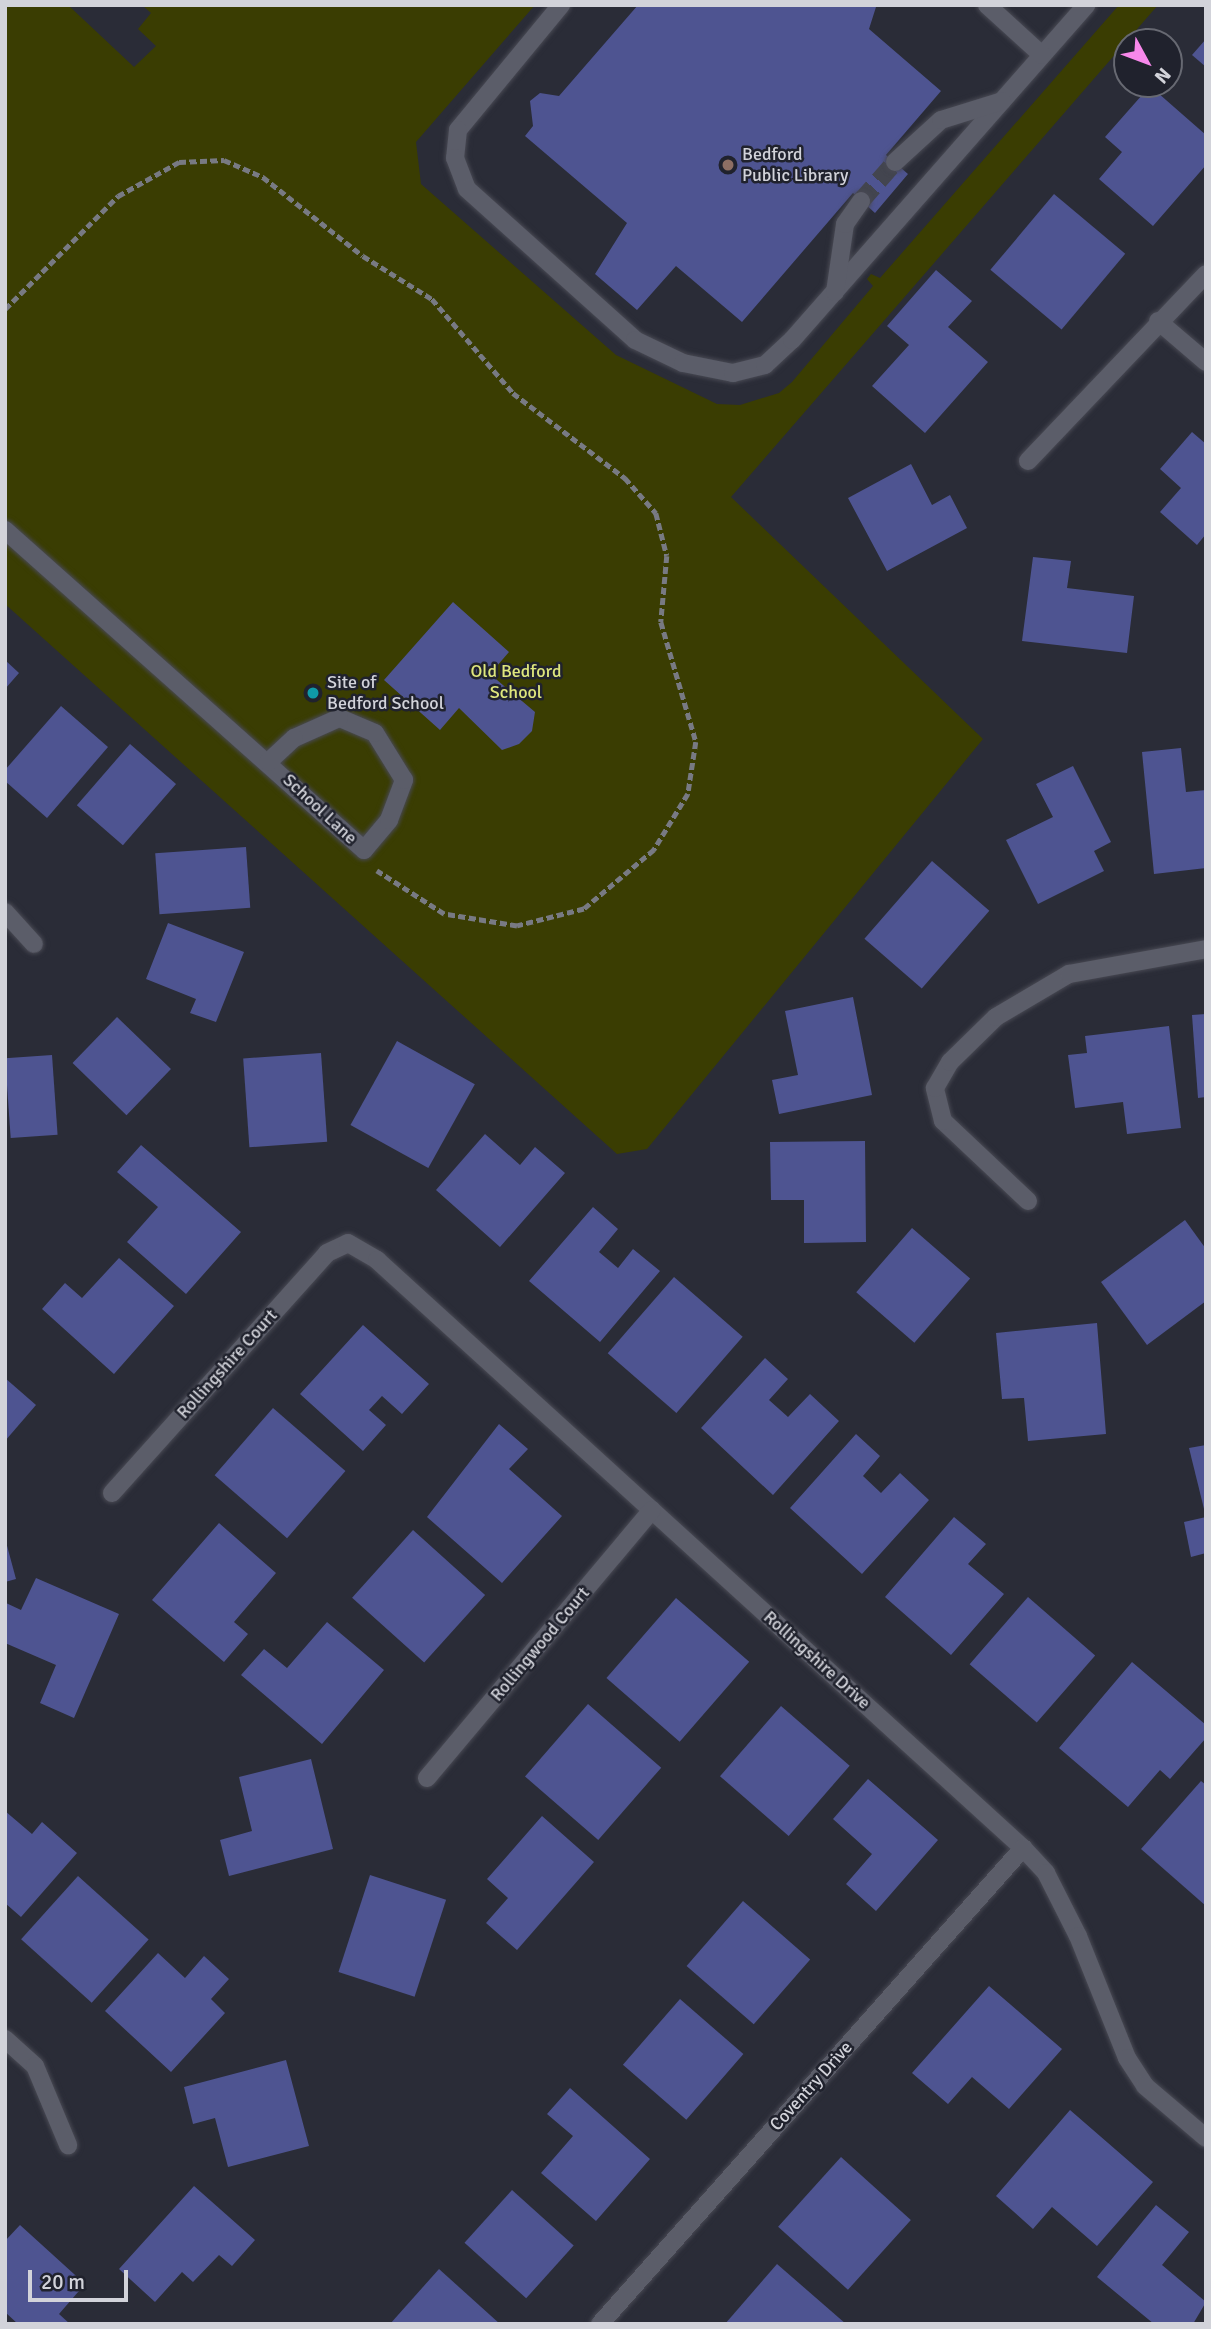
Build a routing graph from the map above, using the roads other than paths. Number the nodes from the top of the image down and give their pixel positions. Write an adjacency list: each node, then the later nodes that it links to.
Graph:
1 (561, 5): 9 (street)
2 (987, 5): 4 (street)
3 (1086, 5): 4 (street)
4 (1042, 55): 5 (street)
5 (1002, 101): 6 (street); 9 (street)
6 (895, 162)
7 (861, 201): 9 (street)
8 (1206, 274): 10 (street)
9 (835, 292)
10 (1158, 321): 11 (street); 12 (street)
11 (1206, 362)
12 (1028, 461)
13 (5, 530): 14 (street, School Lane)
14 (268, 762): 14 (street, School Lane)
15 (5, 912): 16 (street)
16 (34, 944)
17 (1206, 949): 18 (street)
18 (1028, 1201)
19 (348, 1243): 20 (street, Rollingshire Court); 21 (street, Rollingshire Drive)
20 (112, 1493)
21 (652, 1510): 22 (street, Rollingwood Court); 23 (street, Rollingshire Drive)
22 (427, 1778)
23 (1023, 1848): 25 (street, Rollingshire Drive); 27 (street, Coventry Drive)
24 (5, 2039): 26 (street)
25 (1206, 2138)
26 (68, 2145)
27 (600, 2324)

